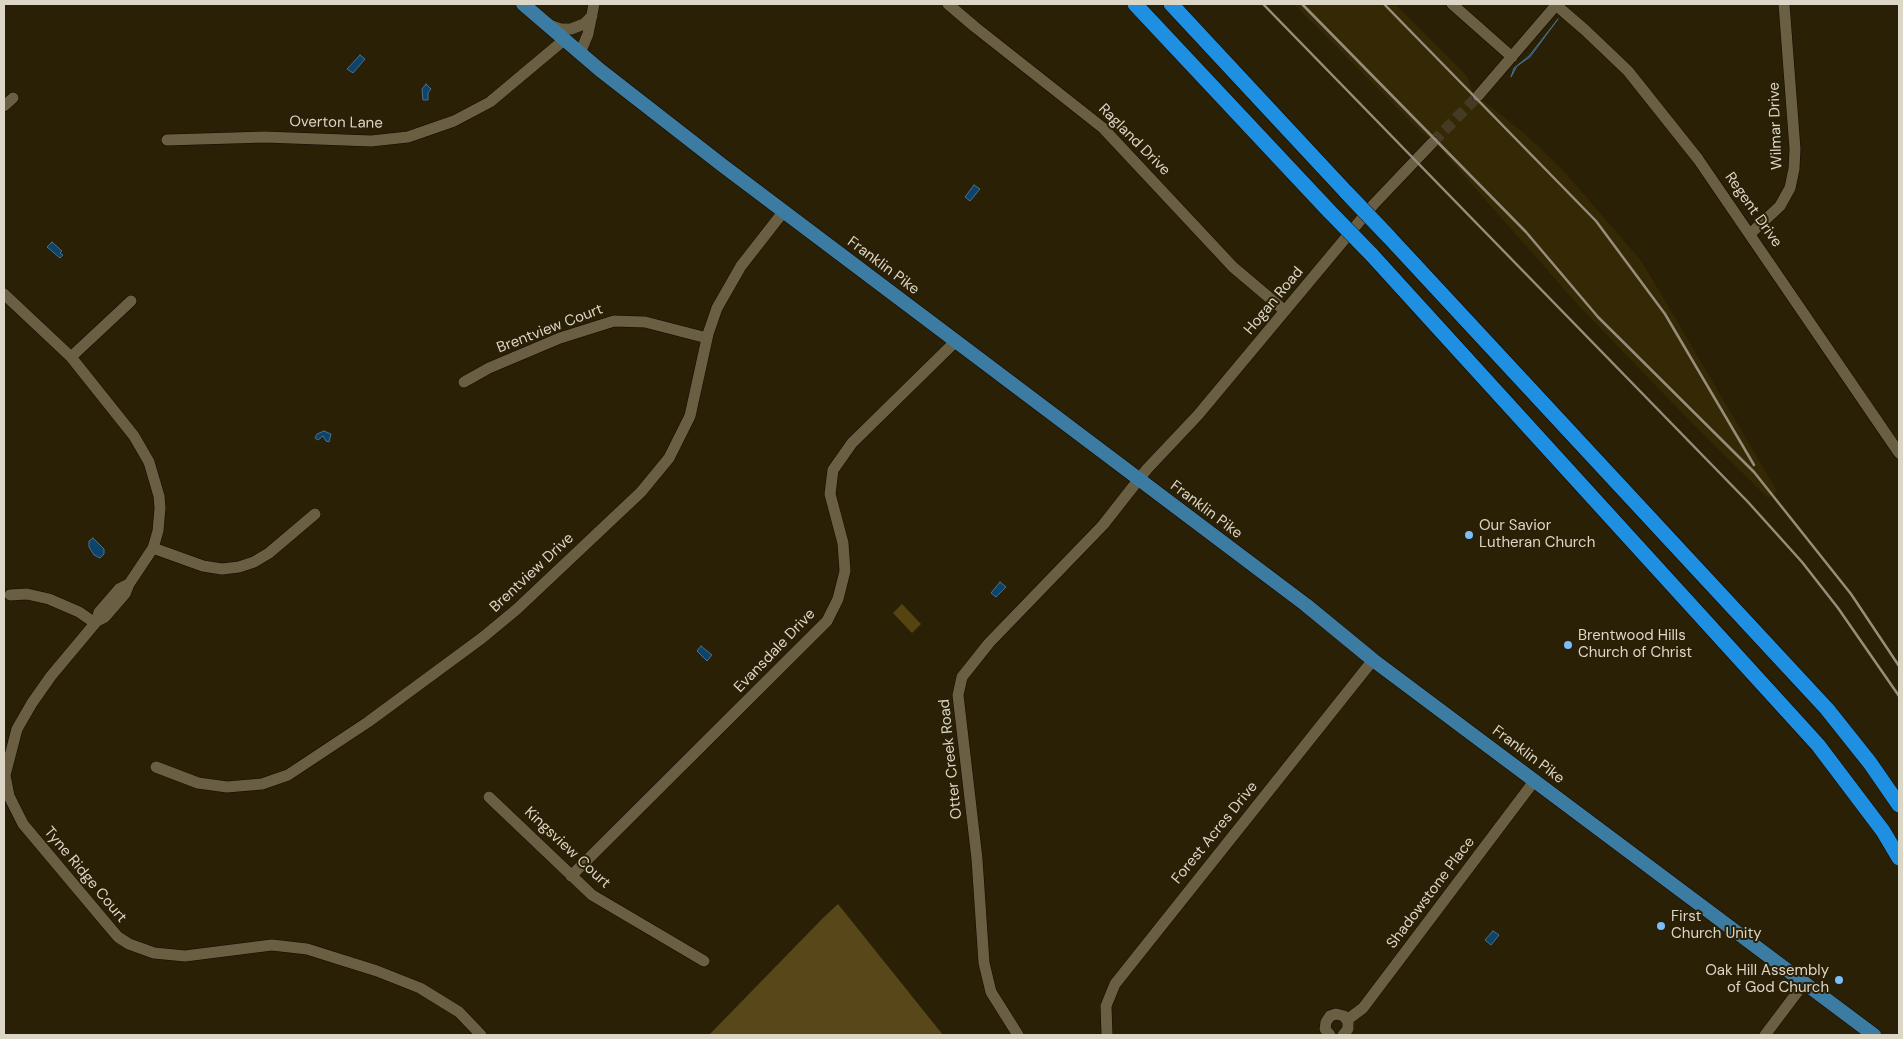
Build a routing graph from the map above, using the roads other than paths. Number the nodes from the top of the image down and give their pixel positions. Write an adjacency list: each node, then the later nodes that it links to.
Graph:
1 (523, 4): 10 (main road, Franklin Pike)
2 (594, 4): 9 (street)
3 (948, 4): 21 (street, Ragland Drive)
4 (1135, 4): 37 (highway, bridge)
5 (1170, 4): 36 (highway, bridge)
6 (1452, 4): 13 (street)
7 (1557, 4): 13 (street); 18 (street, Regent Drive)
8 (1784, 4): 18 (street, Wilmar Drive)
9 (592, 16): 10 (street); 12 (street)
10 (544, 23): 11 (main road, Franklin Pike)
11 (564, 40): 12 (main road, Franklin Pike); 15 (street, Overton Lane)
12 (580, 53): 17 (main road, Franklin Pike)
13 (1512, 57): 14 (street)
14 (1478, 96)
15 (168, 140)
16 (1433, 142): 21 (street, Hogan Road)
17 (784, 212): 22 (street, Brentview Drive); 23 (main road, Franklin Pike)
18 (1751, 233): 26 (street, Regent Drive)
19 (4, 294): 24 (street)
20 (131, 301): 24 (street)
21 (1285, 311): 27 (street, Hogan Road)
22 (707, 338): 25 (street, Brentview Court); 33 (street, Brentview Drive)
23 (956, 341): 27 (main road, Franklin Pike); 38 (street, Evansdale Drive)
24 (71, 357): 29 (street)
25 (464, 382)
26 (1899, 453)
27 (1139, 479): 32 (main road, Franklin Pike); 43 (street, Otter Creek Road)
28 (315, 514): 29 (street)
29 (153, 548): 31 (street, Tyne Ridge Court)
30 (10, 595): 31 (street)
31 (96, 622): 42 (street, Tyne Ridge Court)
32 (1373, 660): 34 (main road, Franklin Pike); 44 (street, Forest Acres Drive)
33 (156, 768)
34 (1535, 780): 40 (main road, Franklin Pike); 41 (street, Shadowstone Place)
35 (489, 797): 38 (street, Kingsview Court)
36 (1899, 805)
37 (1899, 858)
38 (572, 876): 39 (street, Kingsview Court)
39 (704, 961)
40 (1804, 982): 47 (street); 48 (main road, Franklin Pike)
41 (1347, 1020): 45 (street); 46 (street)
42 (481, 1035)
43 (1018, 1035)
44 (1107, 1035)
45 (1330, 1035)
46 (1343, 1035)
47 (1765, 1035)
48 (1874, 1035)

